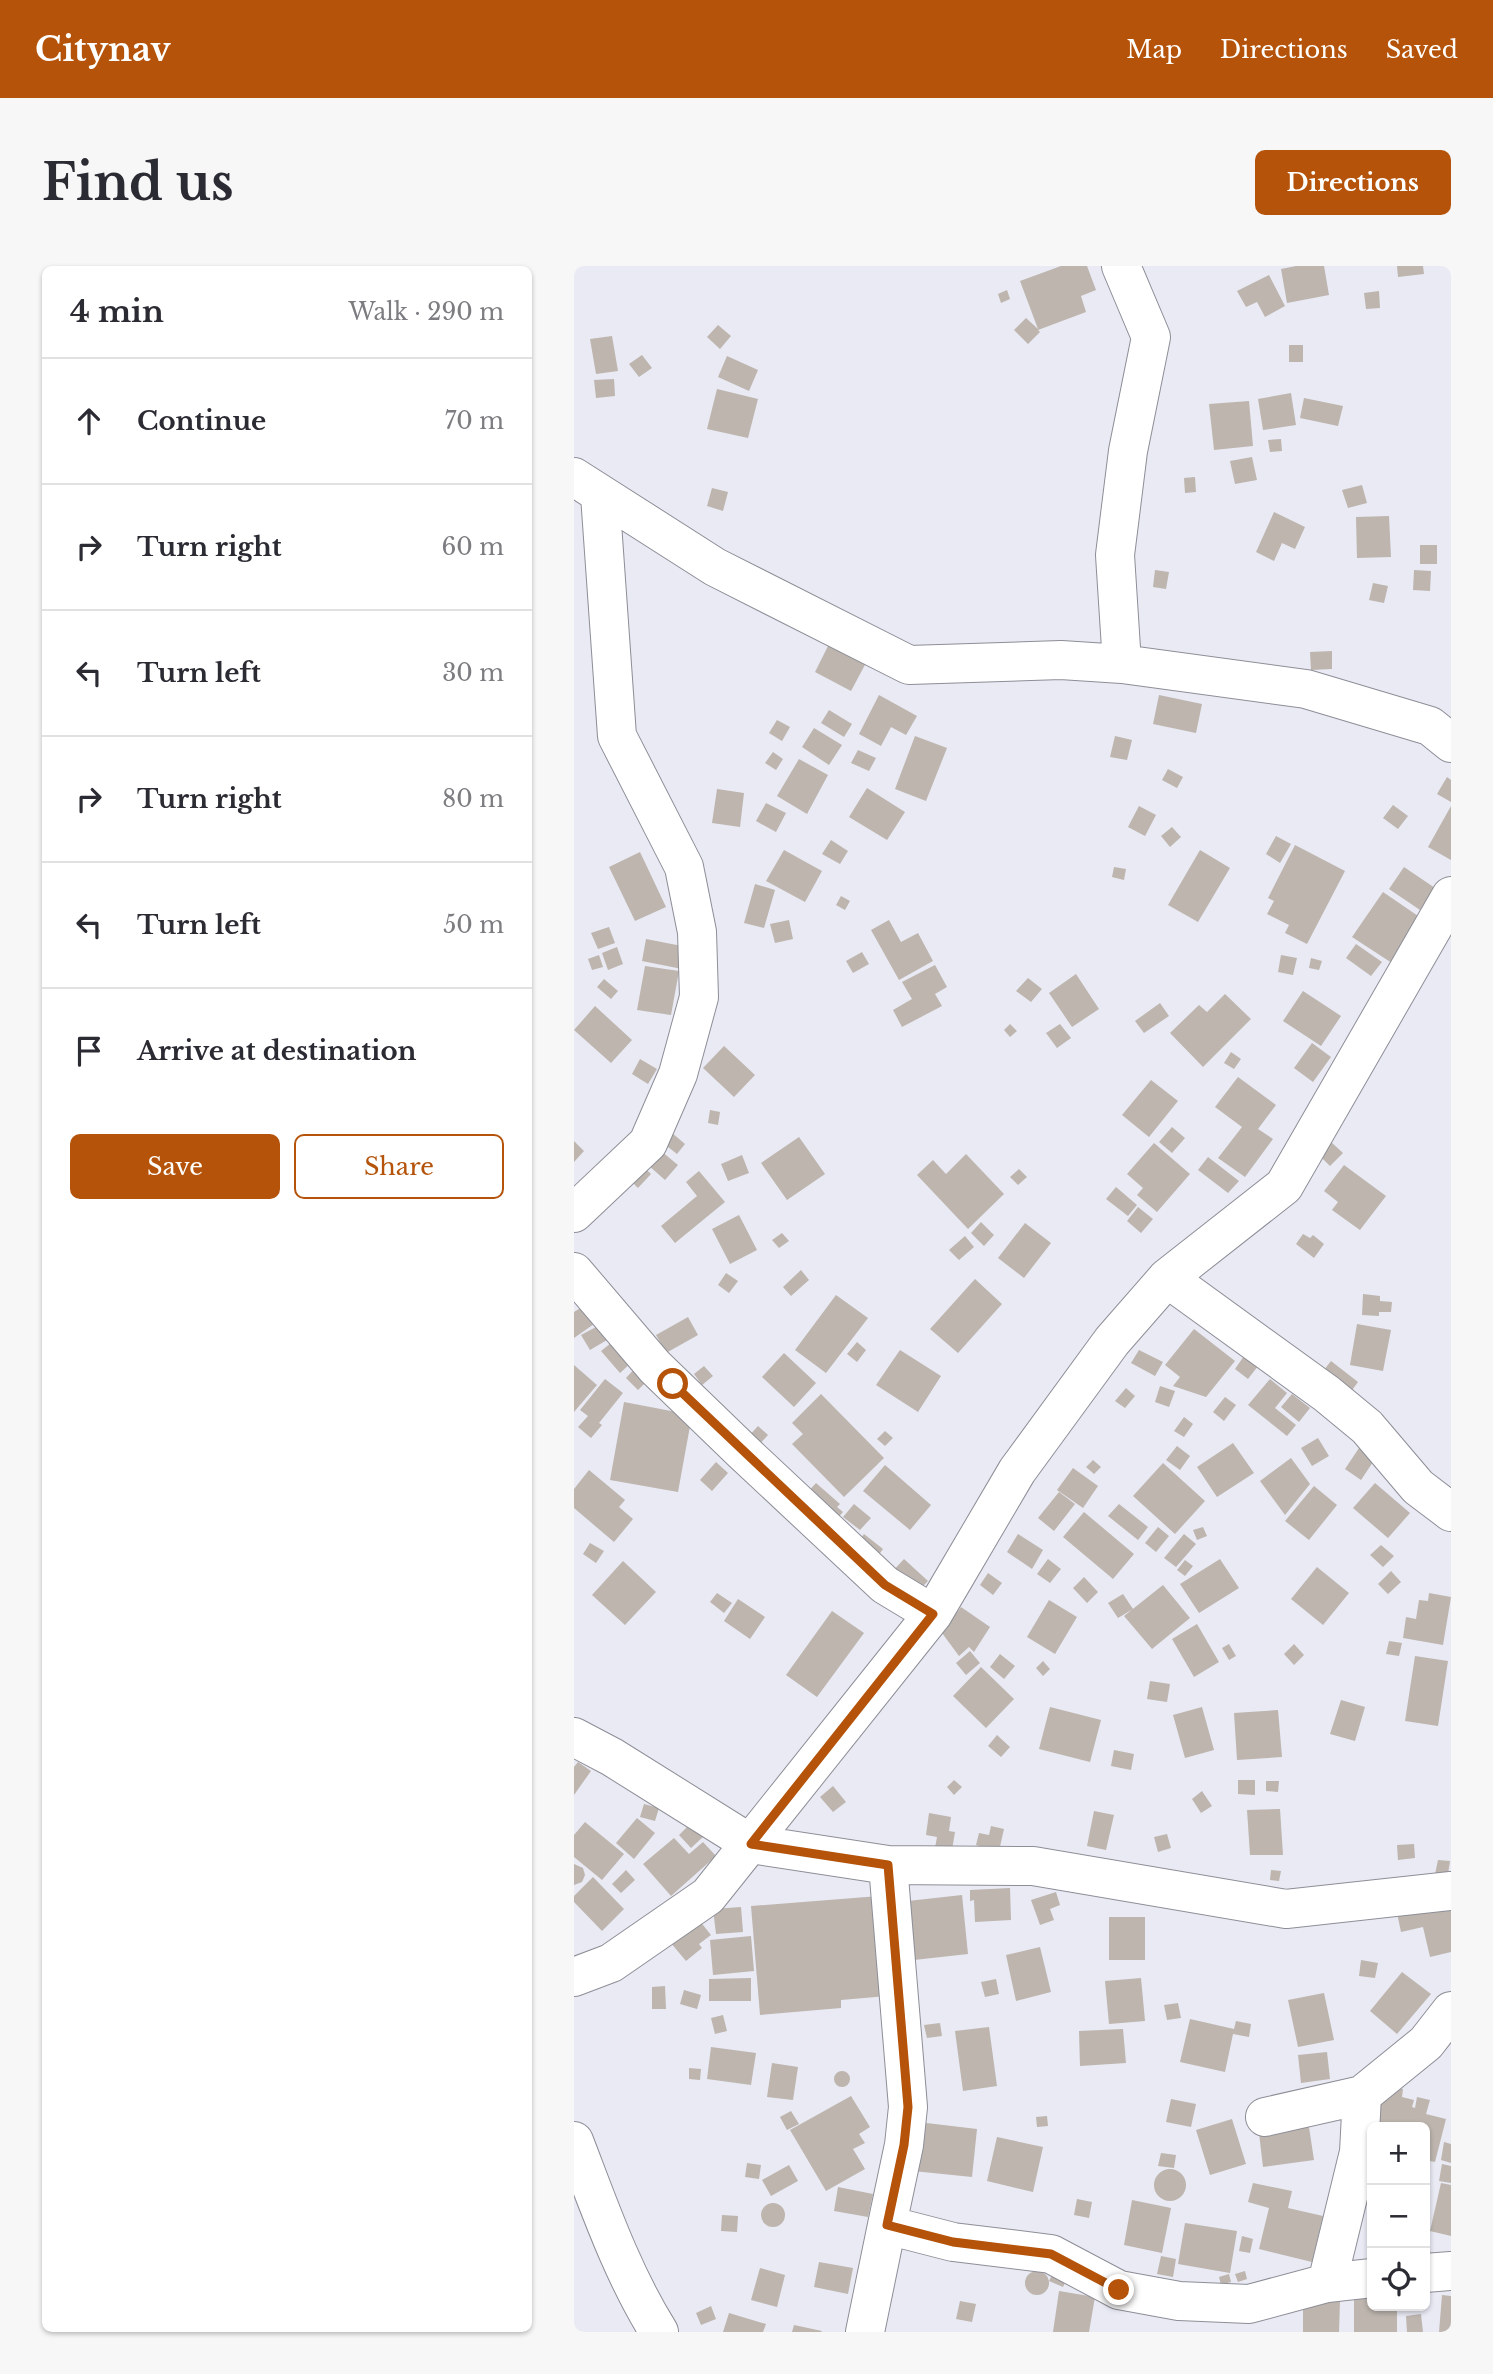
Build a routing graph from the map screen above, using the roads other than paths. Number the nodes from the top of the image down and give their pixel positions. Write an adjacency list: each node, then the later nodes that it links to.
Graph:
1 (1121, 266): 3 (street)
2 (587, 486): 3 (street); 6 (street)
3 (1122, 664): 4 (street)
4 (1451, 743)
5 (1451, 896): 8 (street)
6 (574, 1213)
7 (574, 1272): 10 (street)
8 (1167, 1278): 9 (street); 10 (street)
9 (1451, 1513)
10 (933, 1614): 12 (street)
11 (574, 1737): 12 (street)
12 (751, 1844): 13 (street); 15 (street)
13 (888, 1865): 14 (street); 20 (street)
14 (1451, 1891)
15 (574, 1977)
16 (1451, 2011): 17 (street)
17 (1362, 2095): 18 (street); 24 (street)
18 (1265, 2117)
19 (574, 2141): 26 (street)
20 (887, 2225): 25 (street); 27 (street)
21 (1451, 2271): 22 (street)
22 (1430, 2273)
23 (1367, 2279): 24 (street)
24 (1327, 2283): 25 (street)
25 (1254, 2318)
26 (644, 2326)
27 (864, 2332)

